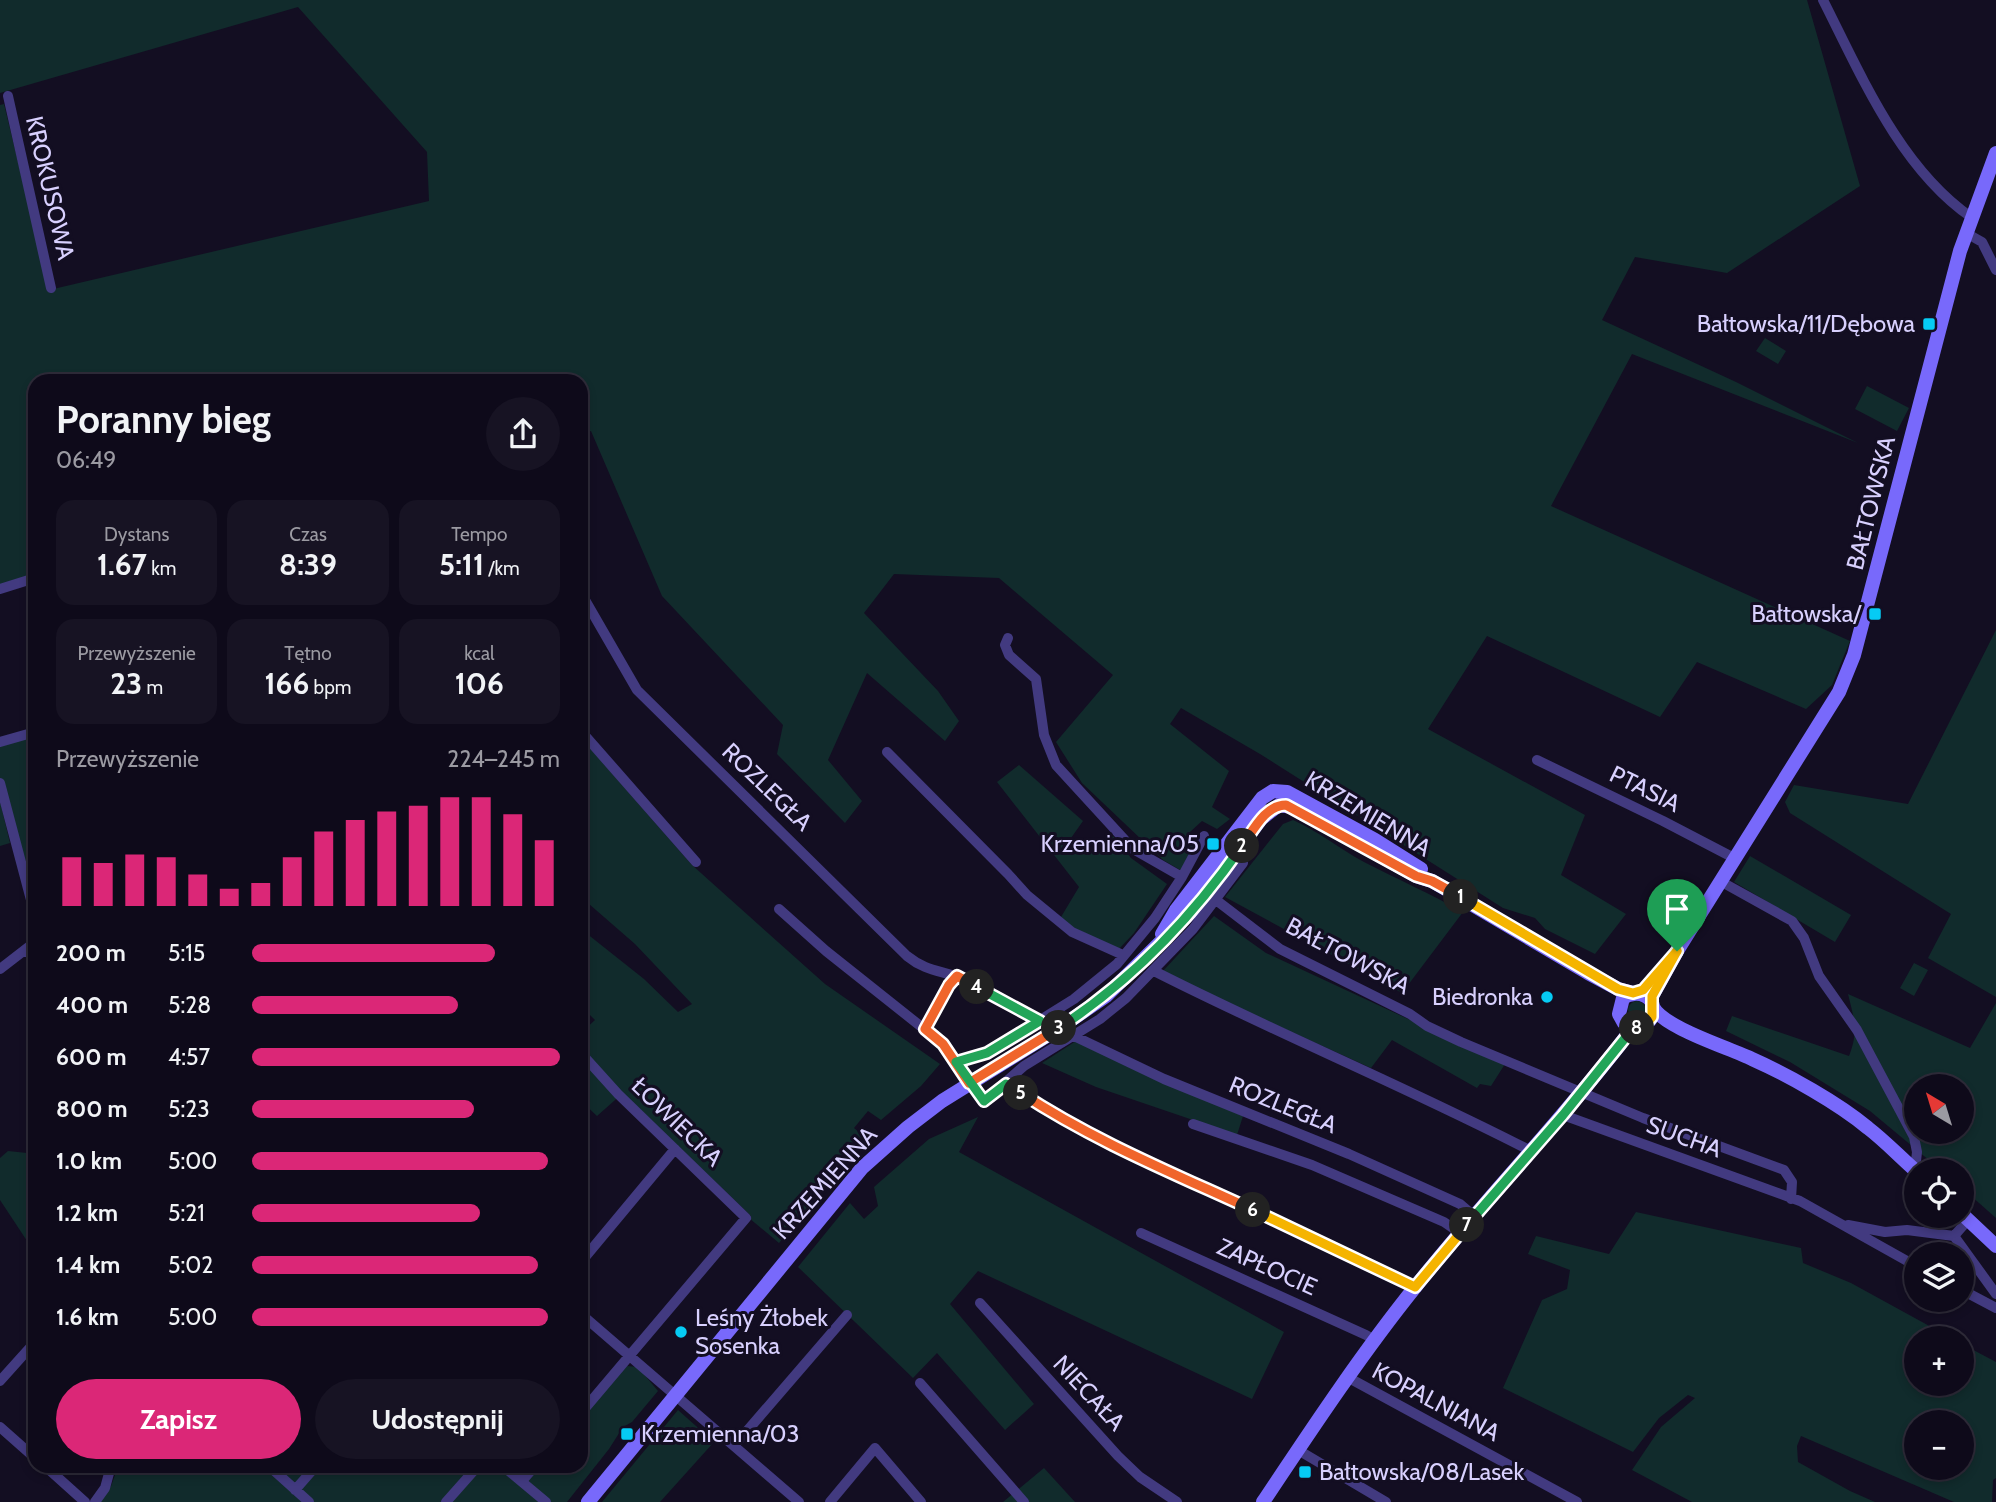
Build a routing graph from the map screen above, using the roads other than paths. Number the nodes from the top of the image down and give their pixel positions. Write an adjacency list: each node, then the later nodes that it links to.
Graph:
1 (1823, 0): 4 (street)
2 (9, 96): 7 (street, KROKUSOWA)
3 (1996, 153): 4 (main road, BAŁTOWSKA)
4 (1971, 217): 5 (main road, BAŁTOWSKA)
5 (1966, 233): 6 (street); 19 (main road, BAŁTOWSKA)
6 (1996, 270)
7 (51, 288)
8 (28, 580): 9 (street)
9 (0, 589)
10 (588, 605): 34 (street, ROZLEGŁA)
11 (1008, 638): 22 (street)
12 (28, 734): 14 (street)
13 (588, 738): 20 (street)
14 (0, 743)
15 (887, 751): 30 (street)
16 (1537, 760): 19 (street, PTASIA)
17 (0, 783): 24 (street)
18 (1205, 836): 22 (street)
19 (1734, 858): 23 (main road, BAŁTOWSKA)
20 (696, 862)
21 (1243, 863): 25 (street)
22 (1182, 877): 30 (street)
23 (1720, 881): 28 (main road, BAŁTOWSKA); 53 (street)
24 (28, 889)
25 (1216, 900): 32 (street); 48 (street, BAŁTOWSKA)
26 (779, 909): 40 (street)
27 (26, 949): 29 (street); 31 (street)
28 (1677, 951): 35 (main road, BAŁTOWSKA); 36 (main road, BAŁTOWSKA)
29 (28, 952)
30 (1123, 955): 38 (street)
31 (0, 969)
32 (1154, 971): 42 (street); 52 (street)
33 (1588, 973): 35 (main road, KRZEMIENNA); 37 (main road, KRZEMIENNA); 46 (main road, KRZEMIENNA)
34 (957, 976): 38 (street, ROZLEGŁA); 40 (street)
35 (1636, 993): 36 (main road); 37 (main road)
36 (1652, 1004): 39 (main road); 41 (main road)
37 (1620, 1013): 39 (main road); 45 (main road)
38 (1040, 1021): 44 (street)
39 (1642, 1026): 41 (main road); 45 (main road)
40 (925, 1029): 44 (street)
41 (1693, 1035): 54 (main road)
42 (1074, 1036): 47 (street); 56 (street, ROZLEGŁA)
43 (588, 1061): 51 (street, ŁOWIECKA)
44 (956, 1062): 46 (street)
45 (1604, 1066): 48 (main road)
46 (969, 1083): 47 (street); 79 (main road, KRZEMIENNA)
47 (1006, 1084): 66 (street)
48 (1581, 1092): 49 (main road); 55 (street, BAŁTOWSKA)
49 (1563, 1115): 52 (main road); 55 (street, SUCHA)
50 (1193, 1124): 61 (street)
51 (675, 1149): 64 (street); 75 (street, ŁOWIECKA)
52 (1531, 1151): 56 (main road)
53 (1917, 1158)
54 (1904, 1159)
55 (1791, 1199): 57 (street, SUCHA)
56 (1474, 1216): 61 (main road)
57 (1838, 1221): 62 (street); 65 (street)
58 (1974, 1225): 63 (main road)
59 (1959, 1228): 62 (street)
60 (1141, 1233): 73 (street, ZAPŁOCIE)
61 (1460, 1233): 66 (main road)
62 (1954, 1236): 67 (street)
63 (1996, 1246)
64 (588, 1254)
65 (1904, 1259)
66 (1415, 1287): 73 (main road)
67 (1996, 1294)
68 (1974, 1296): 70 (street)
69 (980, 1303): 104 (street, NIECAŁA)
70 (1996, 1308)
71 (847, 1315): 82 (street)
72 (588, 1320): 75 (street)
73 (1376, 1341): 76 (main road)
74 (28, 1350): 77 (street)
75 (630, 1356): 79 (street); 80 (street)
76 (1349, 1378): 83 (main road); 107 (street, KOPALNIANA)
77 (0, 1381)
78 (920, 1383): 103 (street)
79 (675, 1395): 82 (street); 99 (main road, KRZEMIENNA)
80 (588, 1405)
81 (0, 1427): 84 (street)
82 (734, 1446): 100 (street)
83 (1298, 1450): 105 (main road); 106 (street)
84 (28, 1452)
85 (53, 1473): 94 (street)
86 (109, 1473): 95 (street)
87 (277, 1473): 93 (street)
88 (310, 1473): 93 (street)
89 (472, 1473): 97 (street)
90 (512, 1473): 92 (street)
91 (529, 1473): 92 (street)
92 (522, 1481): 98 (street)
93 (295, 1490): 96 (street)
94 (85, 1502)
95 (95, 1502)
96 (309, 1502)
97 (446, 1502)
98 (546, 1502)
99 (588, 1502)
100 (799, 1502)
101 (830, 1502): 102 (street)
102 (921, 1502)
103 (1024, 1502)
104 (1177, 1502)
105 (1263, 1502)
106 (1386, 1502)
107 (1577, 1502)

